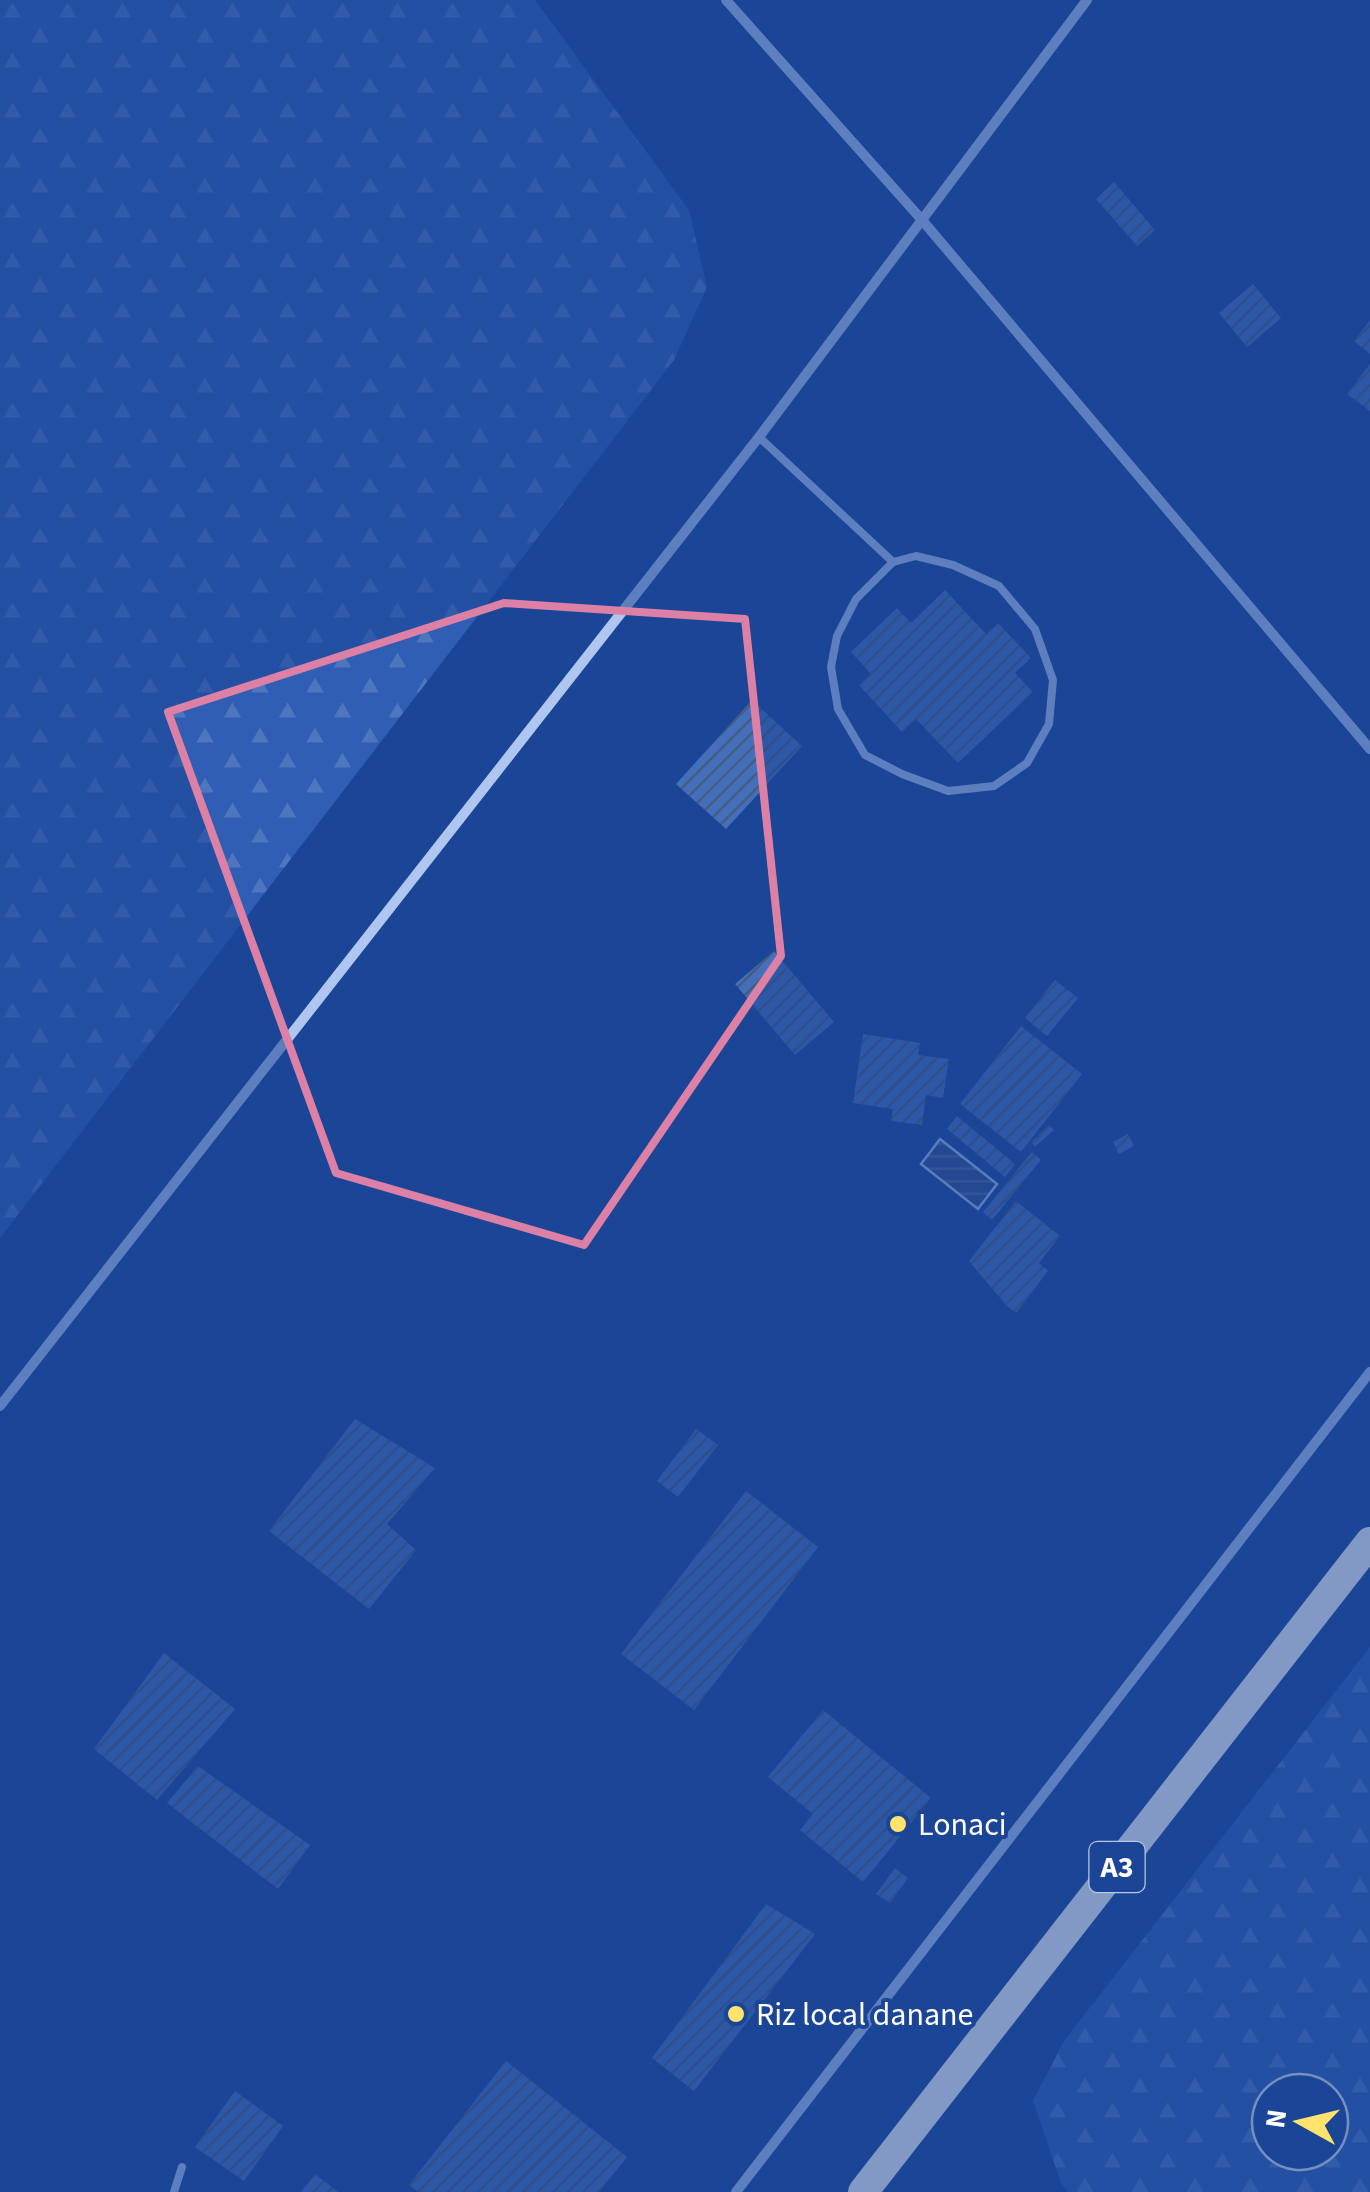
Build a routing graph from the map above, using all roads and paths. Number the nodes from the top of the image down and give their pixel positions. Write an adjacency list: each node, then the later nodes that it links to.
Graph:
1 (726, 0): 3 (street)
2 (1088, 0): 3 (street)
3 (922, 220): 4 (street); 6 (street)
4 (759, 437): 5 (lane); 8 (street)
5 (892, 562): 5 (lane)
6 (1370, 748)
7 (1370, 1372): 12 (street)
8 (0, 1406)
9 (1370, 1542): 13 (highway, A3)
10 (182, 2166): 11 (lane)
11 (174, 2192)
12 (736, 2192)
13 (863, 2192)

